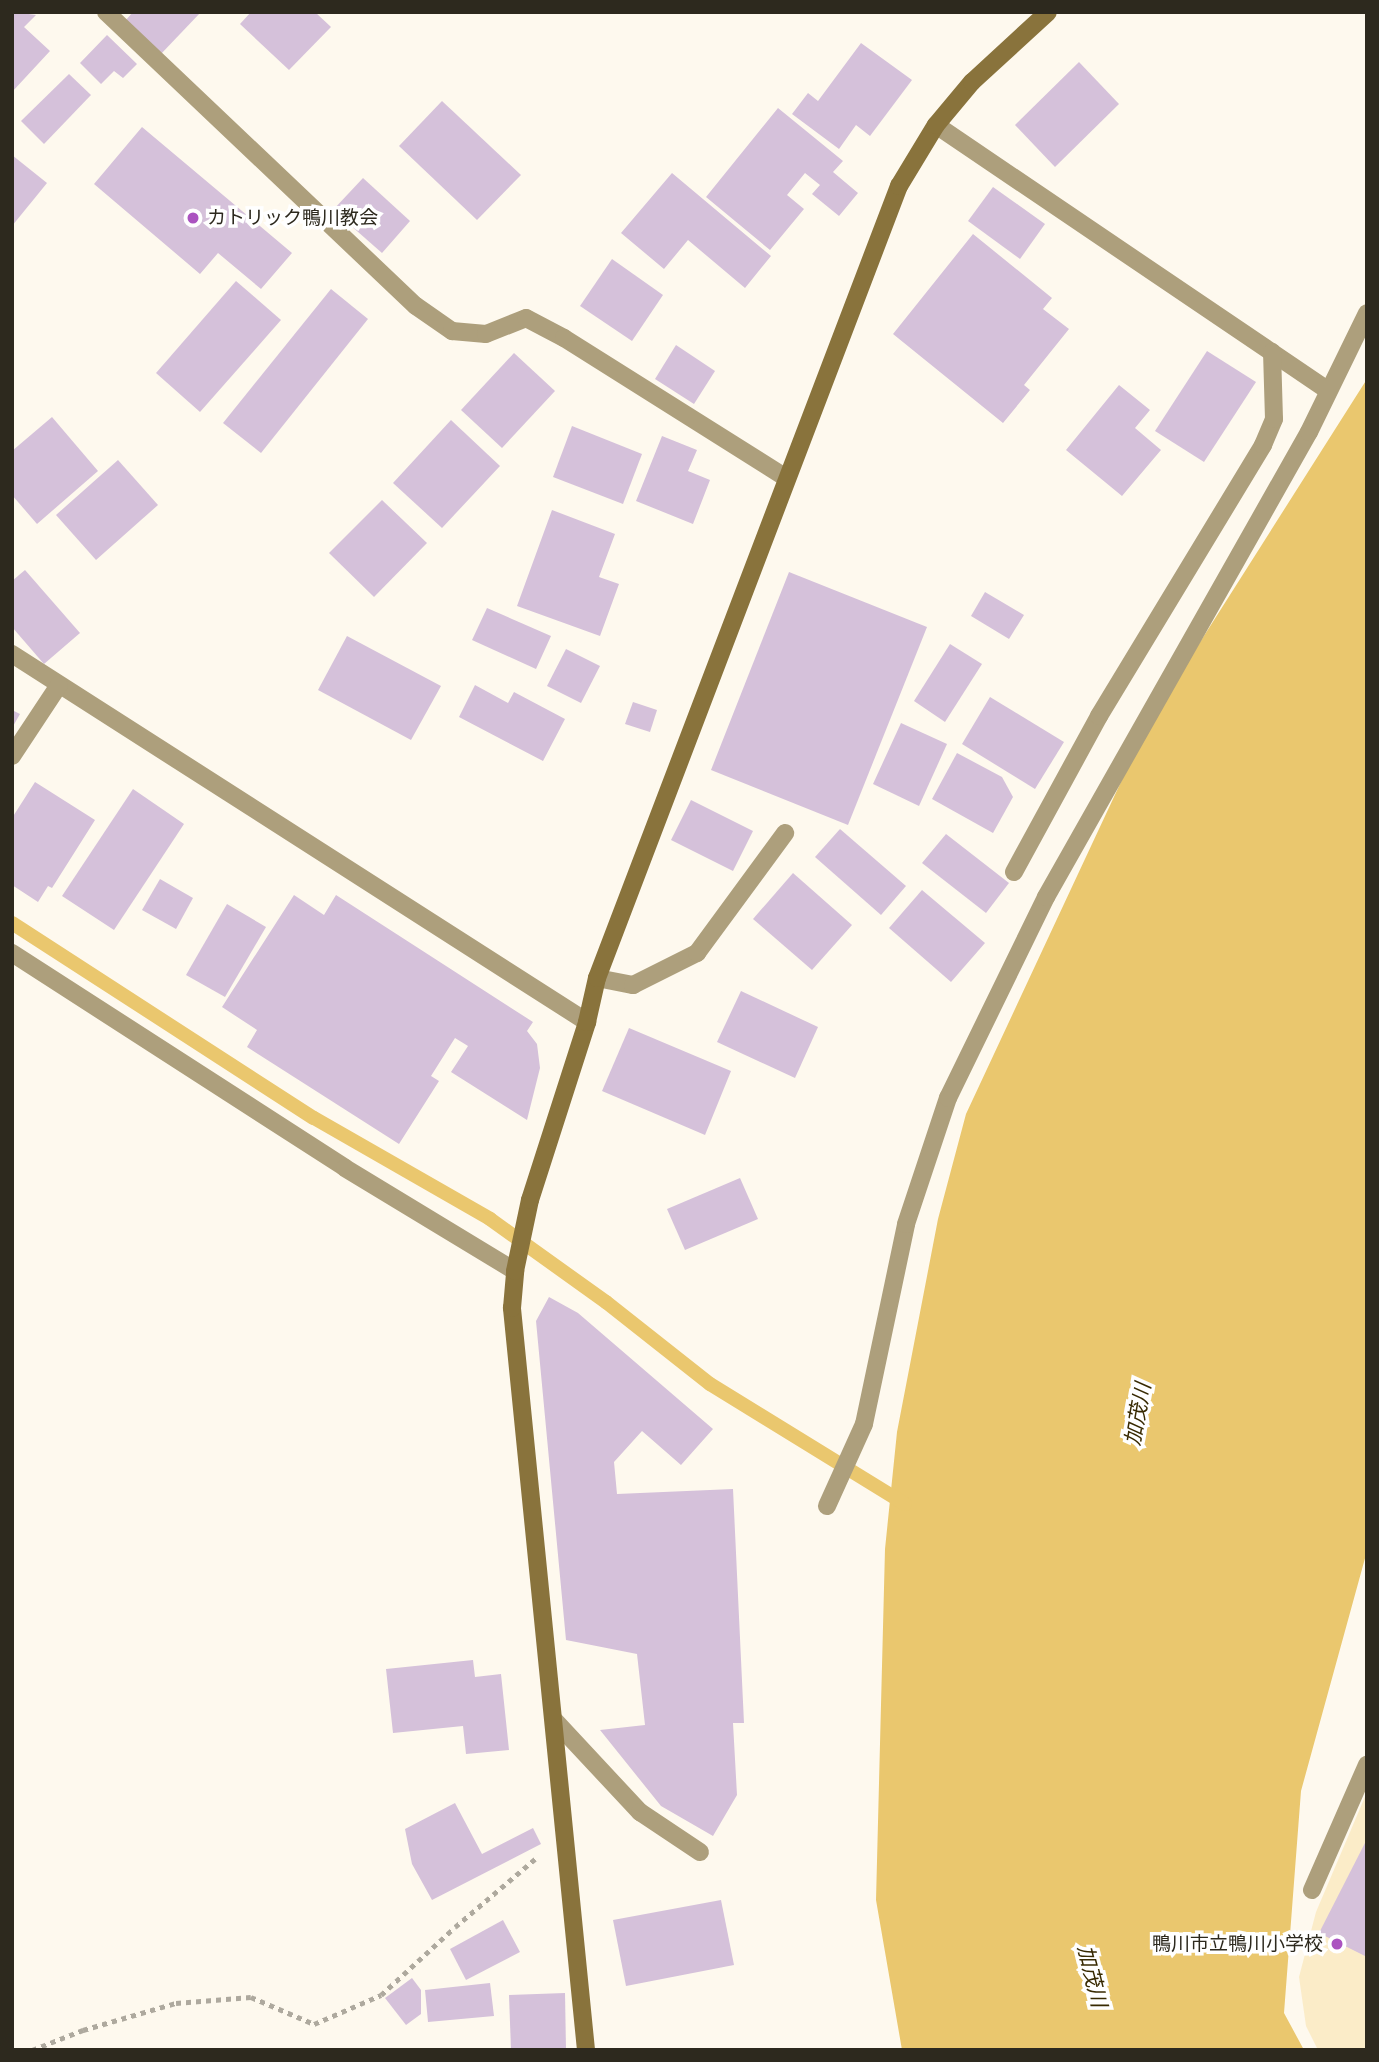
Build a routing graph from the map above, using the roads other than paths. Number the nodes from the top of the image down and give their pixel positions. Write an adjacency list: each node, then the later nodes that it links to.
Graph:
1 (106, 12): 7 (street)
2 (1048, 12): 3 (street)
3 (936, 125): 5 (street); 7 (street)
4 (1367, 313): 6 (street)
5 (1272, 352): 6 (street); 12 (street)
6 (1328, 390): 17 (street)
7 (786, 478): 14 (street)
8 (12, 654): 9 (street)
9 (58, 685): 10 (street); 15 (street)
10 (12, 755)
11 (785, 833): 14 (street)
12 (1014, 872)
13 (12, 953): 16 (street)
14 (597, 978): 15 (street)
15 (587, 1022): 16 (street)
16 (515, 1271): 18 (street)
17 (827, 1506)
18 (555, 1721): 20 (street); 22 (street)
19 (1367, 1765): 21 (street)
20 (700, 1852)
21 (1312, 1890)
22 (586, 2050)

